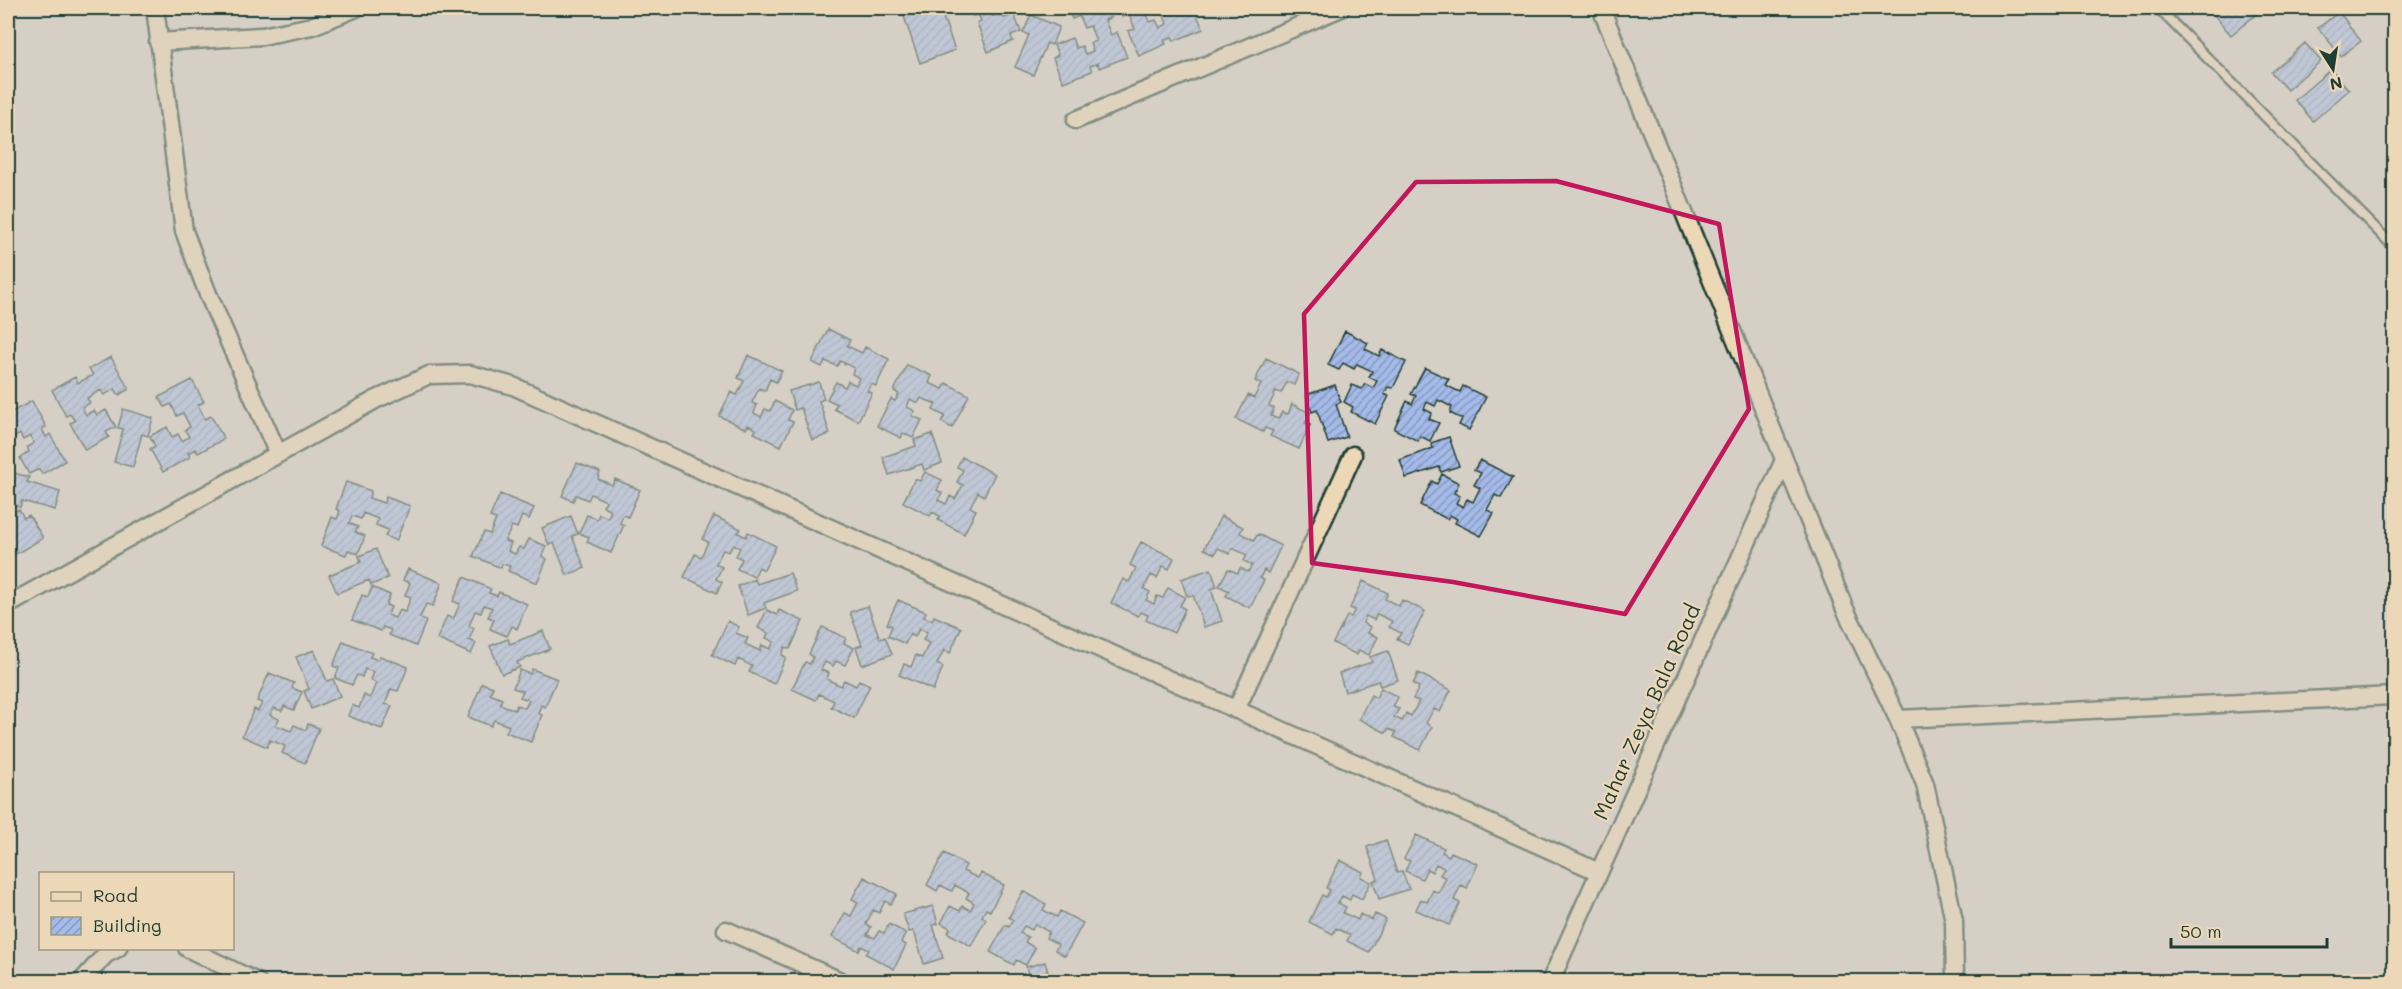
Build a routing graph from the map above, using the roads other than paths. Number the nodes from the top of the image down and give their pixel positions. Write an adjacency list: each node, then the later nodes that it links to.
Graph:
1 (155, 8): 6 (street)
2 (356, 8): 6 (street)
3 (1341, 8): 7 (street)
4 (1601, 8): 11 (street)
5 (2158, 8): 8 (lane)
6 (158, 42): 9 (street)
7 (1076, 120)
8 (2394, 248)
9 (278, 454): 12 (street); 14 (street)
10 (1353, 455): 14 (street)
11 (1784, 460): 15 (street); 16 (street, Mahar Zeya Bala Road)
12 (8, 605)
13 (2394, 696): 15 (street)
14 (1236, 710): 16 (street)
15 (1898, 719): 24 (street)
16 (1599, 872): 23 (street, Mahar Zeya Bala Road)
17 (726, 930): 22 (street)
18 (114, 950): 20 (street)
19 (191, 950): 21 (street)
20 (81, 981)
21 (257, 981)
22 (843, 981)
23 (1550, 981)
24 (1955, 981)

